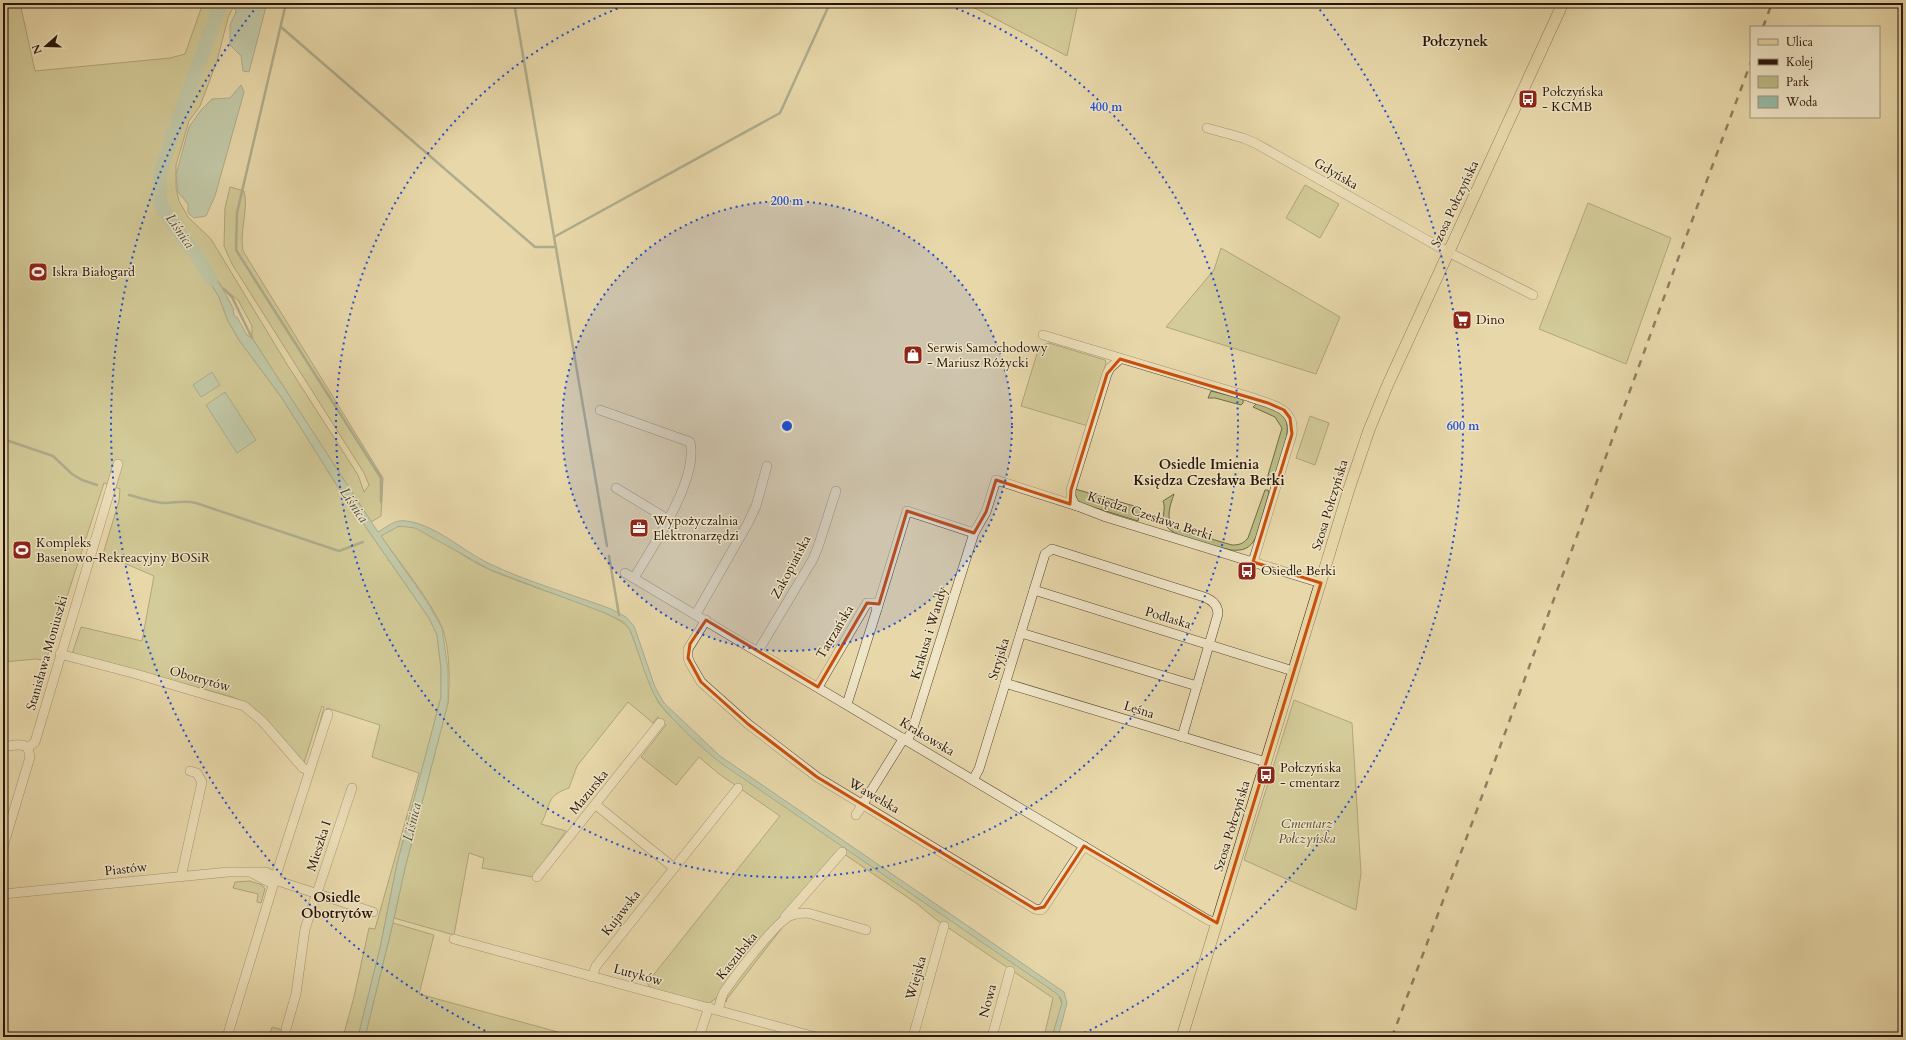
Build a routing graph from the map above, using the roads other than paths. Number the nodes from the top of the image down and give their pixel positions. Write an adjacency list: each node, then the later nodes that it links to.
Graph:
1 (1563, 3): 3 (main road, Szosa Połczyńska)
2 (1207, 128): 3 (street, Gdyńska)
3 (1448, 252): 4 (street, Gdyńska); 18 (main road, Szosa Połczyńska)
4 (1533, 295)
5 (1042, 335): 6 (street)
6 (1120, 359): 12 (street, Księdza Czesława Berki); 15 (street)
7 (600, 410): 13 (street)
8 (118, 464): 26 (street, Stanisława Moniuszki)
9 (767, 466): 21 (street)
10 (616, 488): 13 (street)
11 (836, 491): 25 (street, Zakopiańska)
12 (1080, 507): 14 (street, Krakusa i Wandy); 15 (street, Księdza Czesława Berki)
13 (668, 520): 17 (street)
14 (974, 533): 20 (street, Tatrzańska); 35 (street, Krakusa i Wandy)
15 (1253, 562): 18 (street, Księdza Czesława Berki)
16 (624, 573): 17 (street, Krakowska)
17 (634, 578): 21 (street, Krakowska)
18 (1321, 583): 27 (main road, Szosa Połczyńska)
19 (1034, 590): 23 (street, Stryjska); 24 (street, Podlaska); 24 (street, Stryjska)
20 (877, 609): 30 (street, Tatrzańska); 31 (street, Tatrzańska)
21 (696, 614): 22 (street, Krakowska)
22 (706, 620): 25 (street, Krakowska); 45 (street, Wawelska)
23 (1021, 633): 28 (street, Stryjska); 29 (street)
24 (1210, 644): 27 (street, Podlaska); 29 (street)
25 (758, 651): 30 (street, Krakowska)
26 (60, 654): 37 (street, Stanisława Moniuszki); 39 (street, Obotrytów)
27 (1293, 671): 38 (main road, Szosa Połczyńska)
28 (1005, 684): 34 (street, Leśna); 41 (street, Stryjska)
29 (1197, 686): 34 (street)
30 (818, 687): 31 (street, Krakowska)
31 (847, 704): 35 (street, Krakowska)
32 (328, 714): 39 (street)
33 (660, 724): 44 (street, Mazurska)
34 (1182, 737): 38 (street, Leśna)
35 (906, 739): 41 (street, Krakowska); 45 (street, Krakusa i Wandy)
36 (3, 747): 37 (street)
37 (28, 748): 48 (street, Stanisława Moniuszki)
38 (1266, 762): 58 (main road, Szosa Połczyńska)
39 (309, 770): 53 (street)
40 (190, 771): 51 (street)
41 (973, 780): 47 (street, Krakowska)
42 (352, 788): 54 (street, Mieszka I)
43 (738, 788): 50 (street, Kujawska)
44 (596, 805): 50 (street); 52 (street, Mazurska)
45 (863, 805): 46 (street, Krakusa i Wandy); 47 (street, Wawelska)
46 (856, 815)
47 (1084, 846): 58 (street, Krakowska)
48 (3, 847)
49 (842, 852): 57 (street, Kaszubska)
50 (674, 868): 63 (street, Kujawska)
51 (181, 877): 53 (street, Piastów); 55 (street, Piastów)
52 (537, 877)
53 (275, 880): 54 (street, Piastów); 66 (street)
54 (317, 893): 56 (street, Piastów); 65 (street, Mieszka I)
55 (3, 894)
56 (373, 912)
57 (782, 921): 60 (street, Kaszubska); 64 (street, Kaszubska)
58 (1217, 922): 71 (main road, Szosa Połczyńska)
59 (944, 926): 69 (street, Wiejska)
60 (866, 930)
61 (454, 939): 63 (street, Lutyków)
62 (1010, 971): 70 (street, Nowa)
63 (592, 977): 64 (street, Lutyków)
64 (713, 1008): 67 (street, Kaszubska); 68 (street, Lutyków)
65 (286, 1029)
66 (227, 1037)
67 (699, 1037)
68 (816, 1037)
69 (913, 1037)
70 (992, 1037)
71 (1182, 1037)

